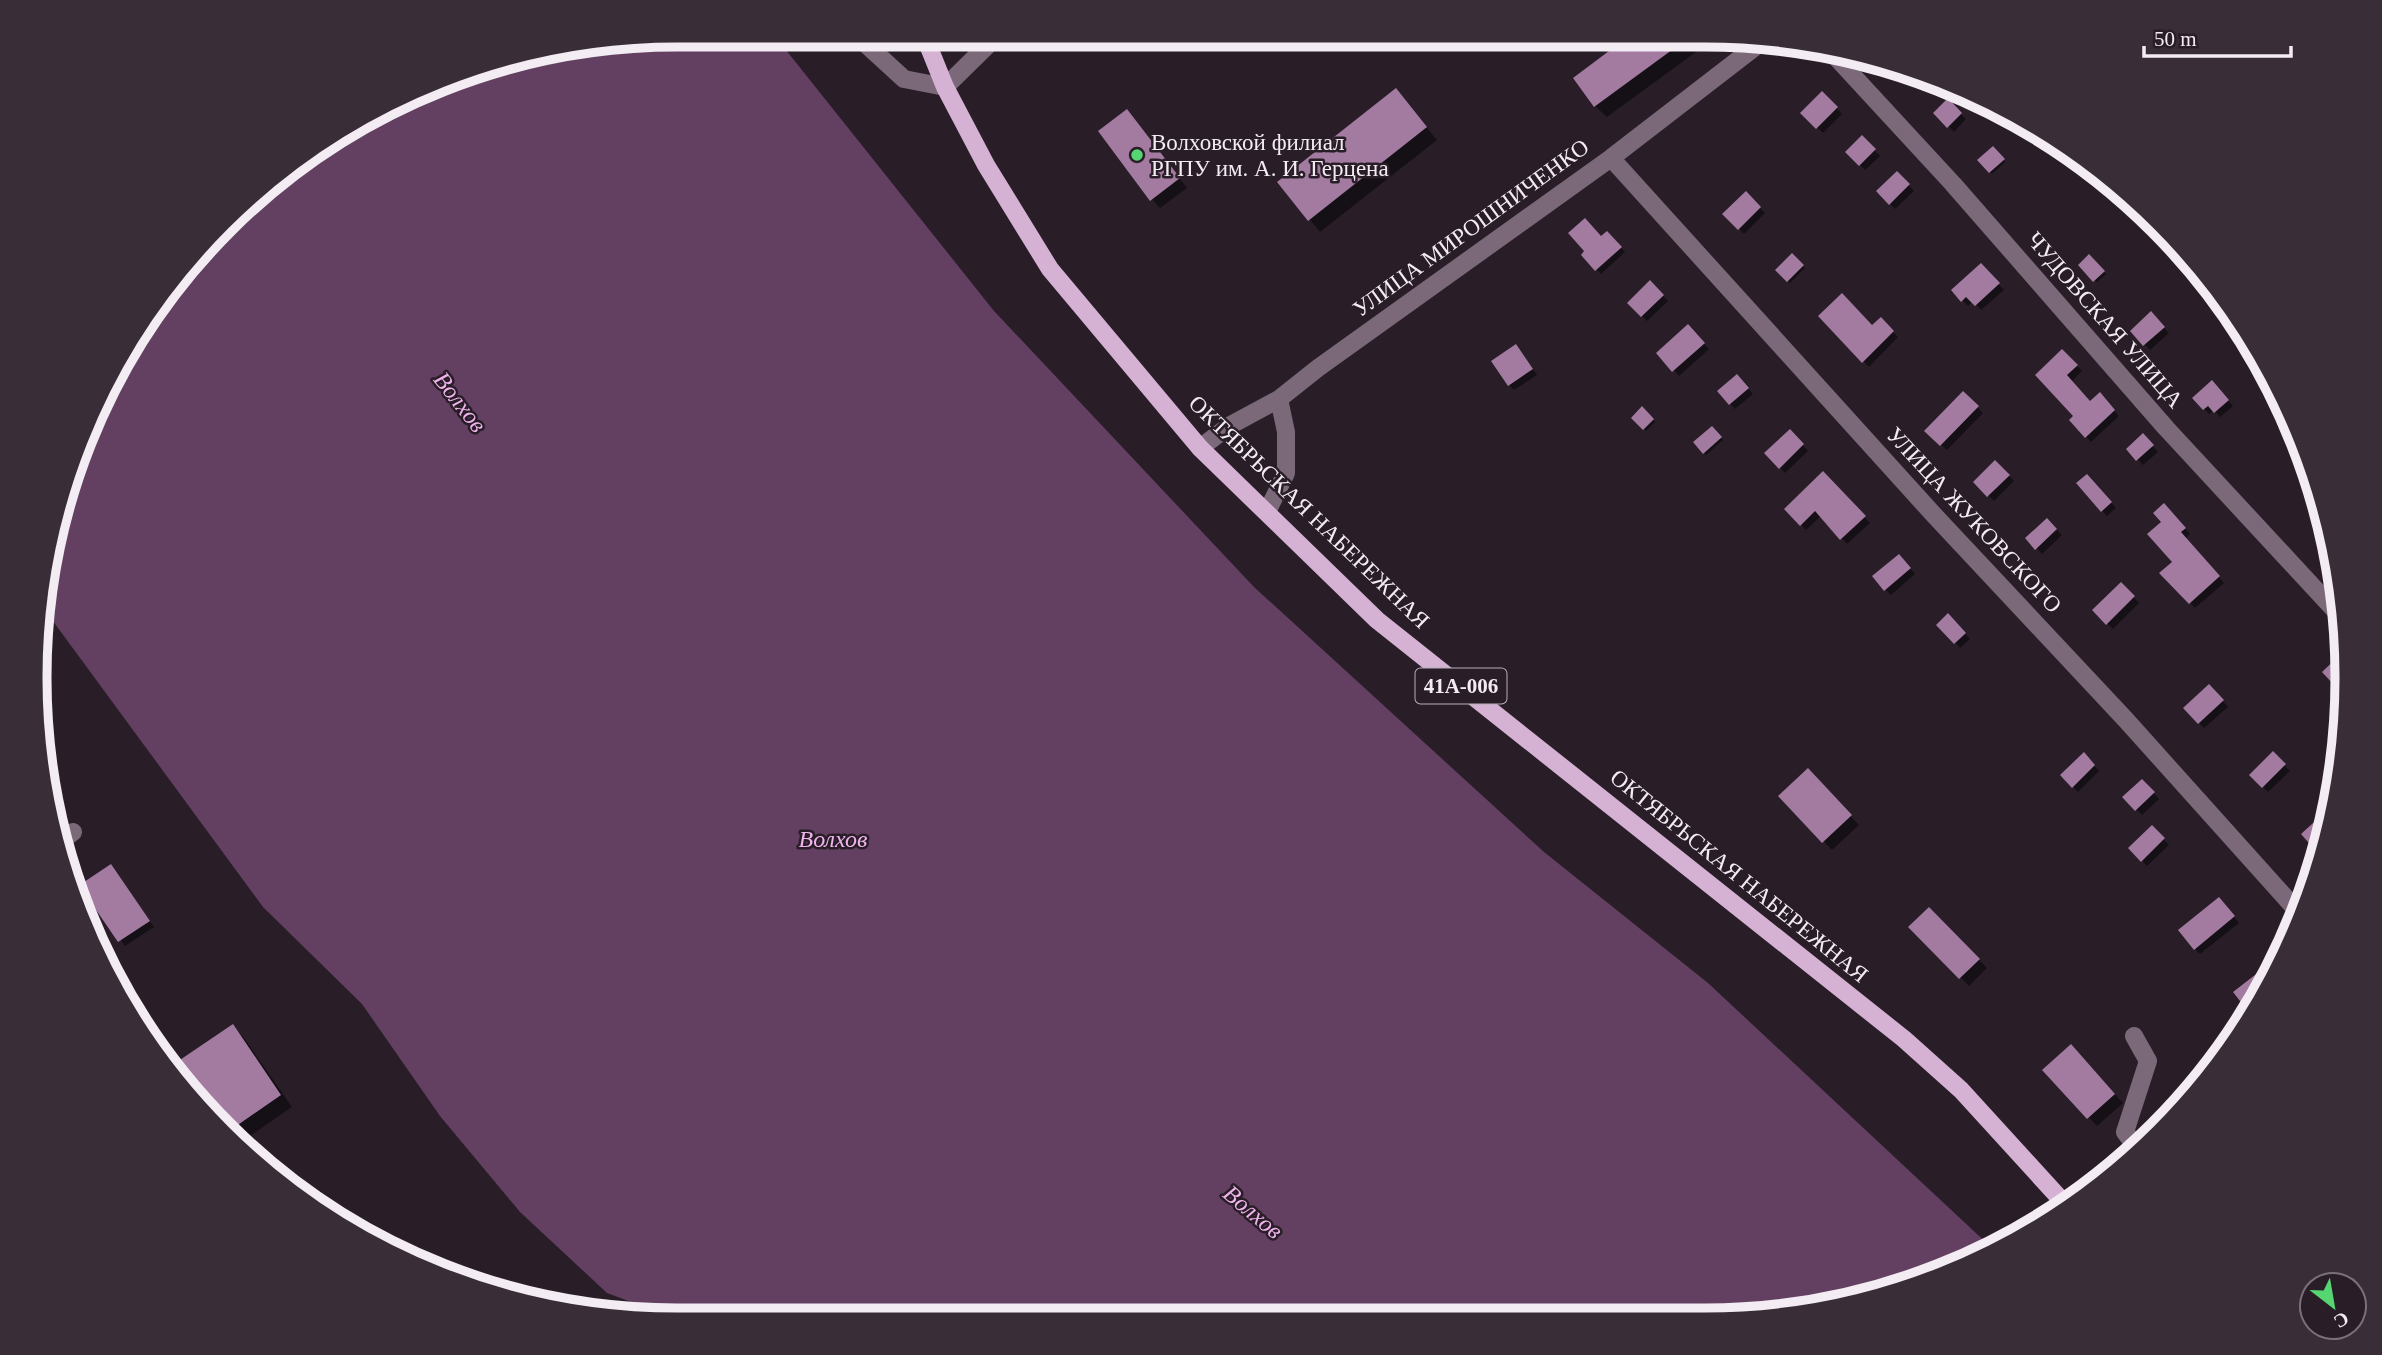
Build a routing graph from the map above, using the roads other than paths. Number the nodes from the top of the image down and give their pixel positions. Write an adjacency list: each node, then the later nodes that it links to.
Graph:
1 (869, 47): 6 (street)
2 (928, 47): 6 (main road, 41А-006)
3 (986, 47): 6 (street)
4 (1752, 50): 7 (street, УЛИЦА МИРОШНИЧЕНКО)
5 (1841, 62): 11 (street, ЧУДОВСКАЯ УЛИЦА)
6 (946, 87): 9 (main road, ОКТЯБРЬСКАЯ НАБЕРЕЖНАЯ / 41А-006)
7 (1611, 158): 8 (street, УЛИЦА МИРОШНИЧЕНКО); 12 (street, УЛИЦА ЖУКОВСКОГО)
8 (1279, 399): 9 (street, УЛИЦА МИРОШНИЧЕНКО); 10 (street)
9 (1200, 448): 10 (main road, ОКТЯБРЬСКАЯ НАБЕРЕЖНАЯ / 41А-006)
10 (1267, 512): 15 (main road, ОКТЯБРЬСКАЯ НАБЕРЕЖНАЯ / 41А-006)
11 (2330, 605)
12 (2292, 905)
13 (2134, 1036): 14 (street)
14 (2131, 1141)
15 (2060, 1198)

